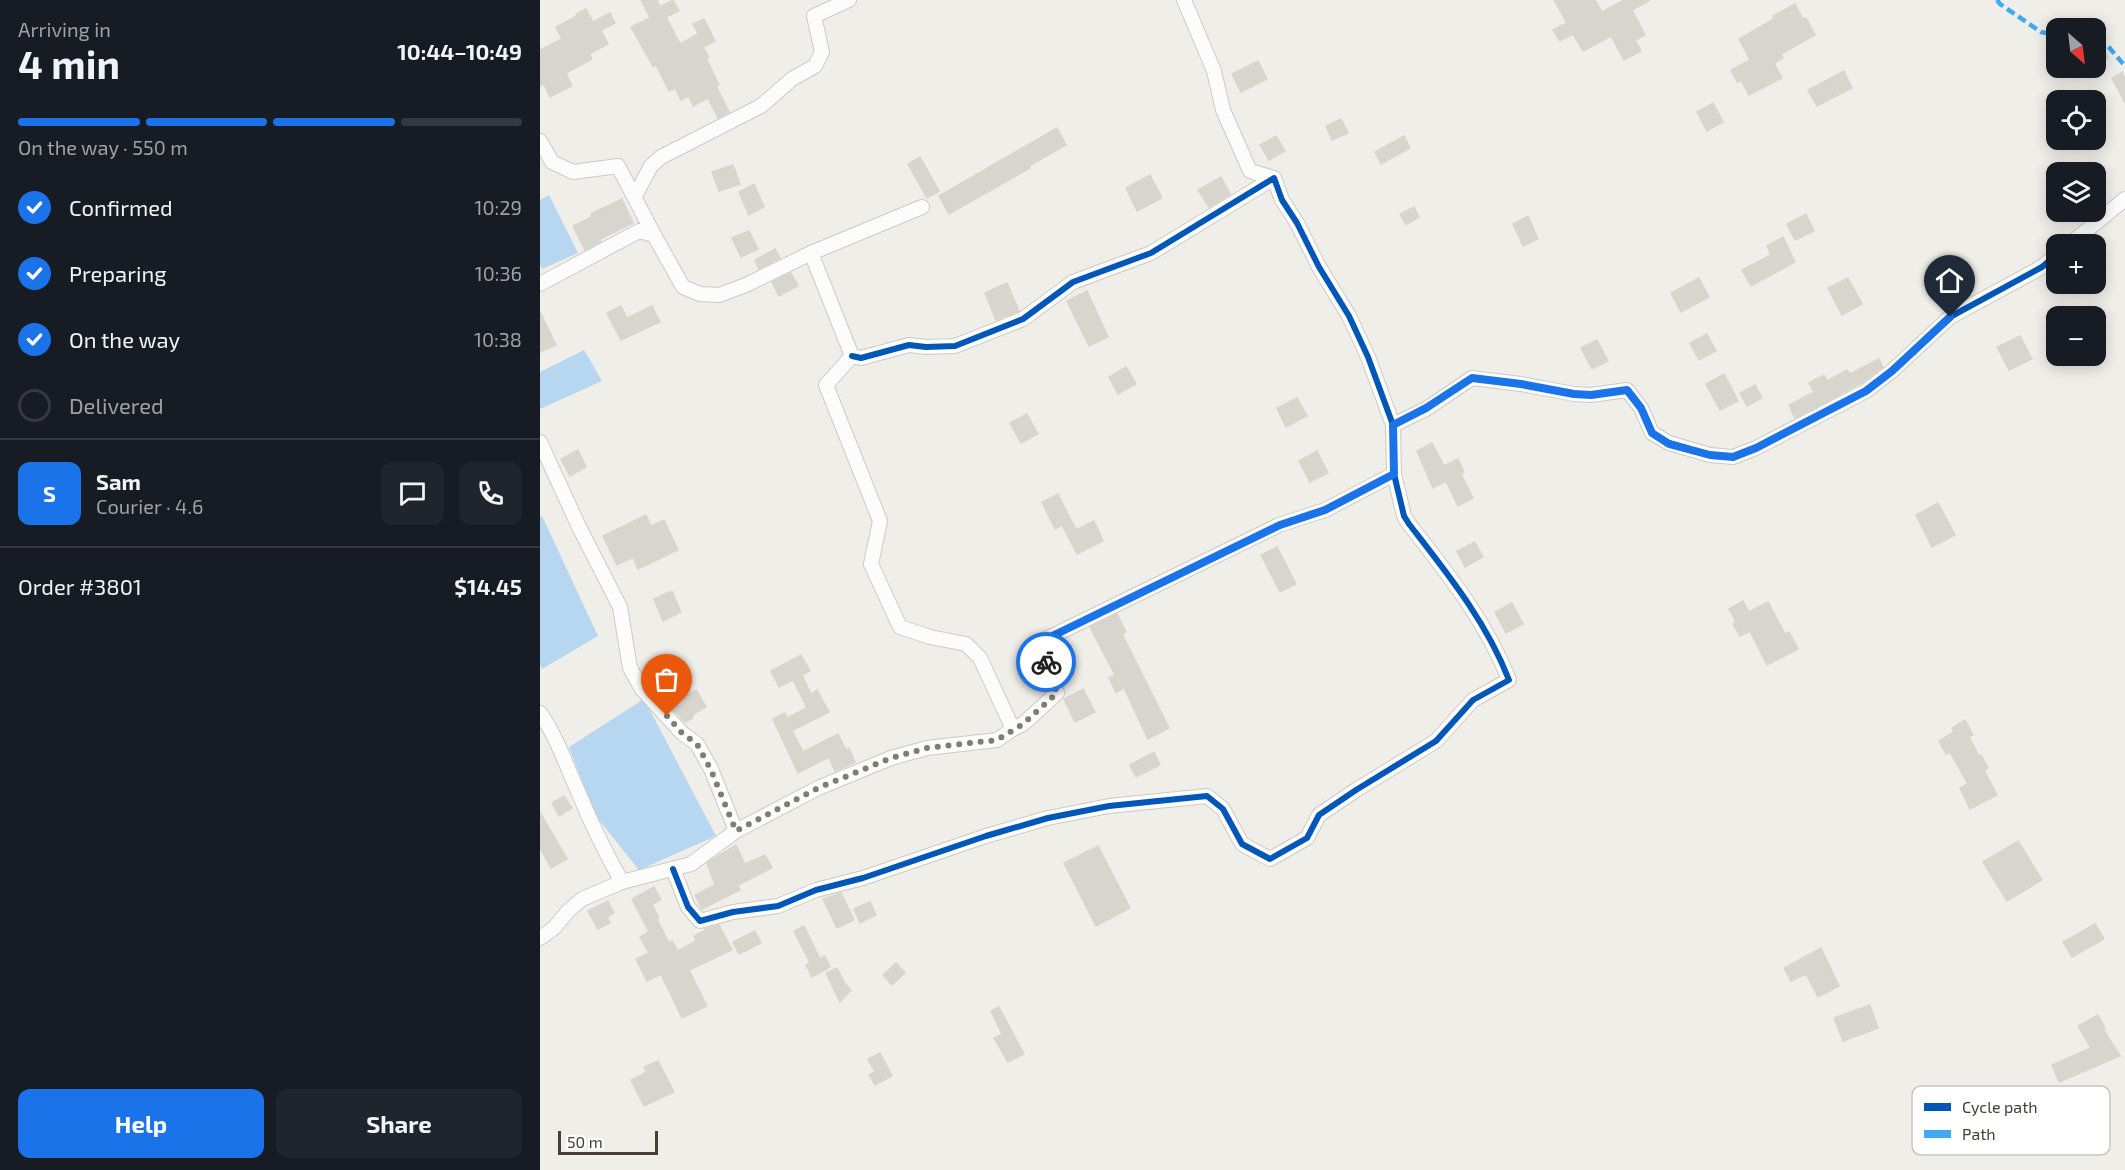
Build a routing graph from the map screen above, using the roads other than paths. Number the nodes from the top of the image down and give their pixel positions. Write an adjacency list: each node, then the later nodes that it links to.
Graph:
1 (849, 0): 5 (street)
2 (1184, 0): 4 (street)
3 (540, 141): 5 (street)
4 (1274, 178): 13 (street); 14 (street)
5 (635, 196): 9 (street)
6 (2125, 199): 8 (street)
7 (922, 207): 10 (street)
8 (2082, 234)
9 (654, 235): 10 (street); 12 (street)
10 (811, 253): 13 (street)
11 (2046, 264): 14 (street)
12 (540, 284)
13 (852, 357): 18 (street)
14 (1393, 425): 16 (street)
15 (540, 442): 19 (street)
16 (1394, 474): 18 (street); 20 (street)
17 (540, 713): 21 (street)
18 (1013, 729): 19 (street)
19 (736, 831): 20 (street)
20 (674, 869): 21 (street)
21 (622, 882): 22 (street)
22 (540, 938)

